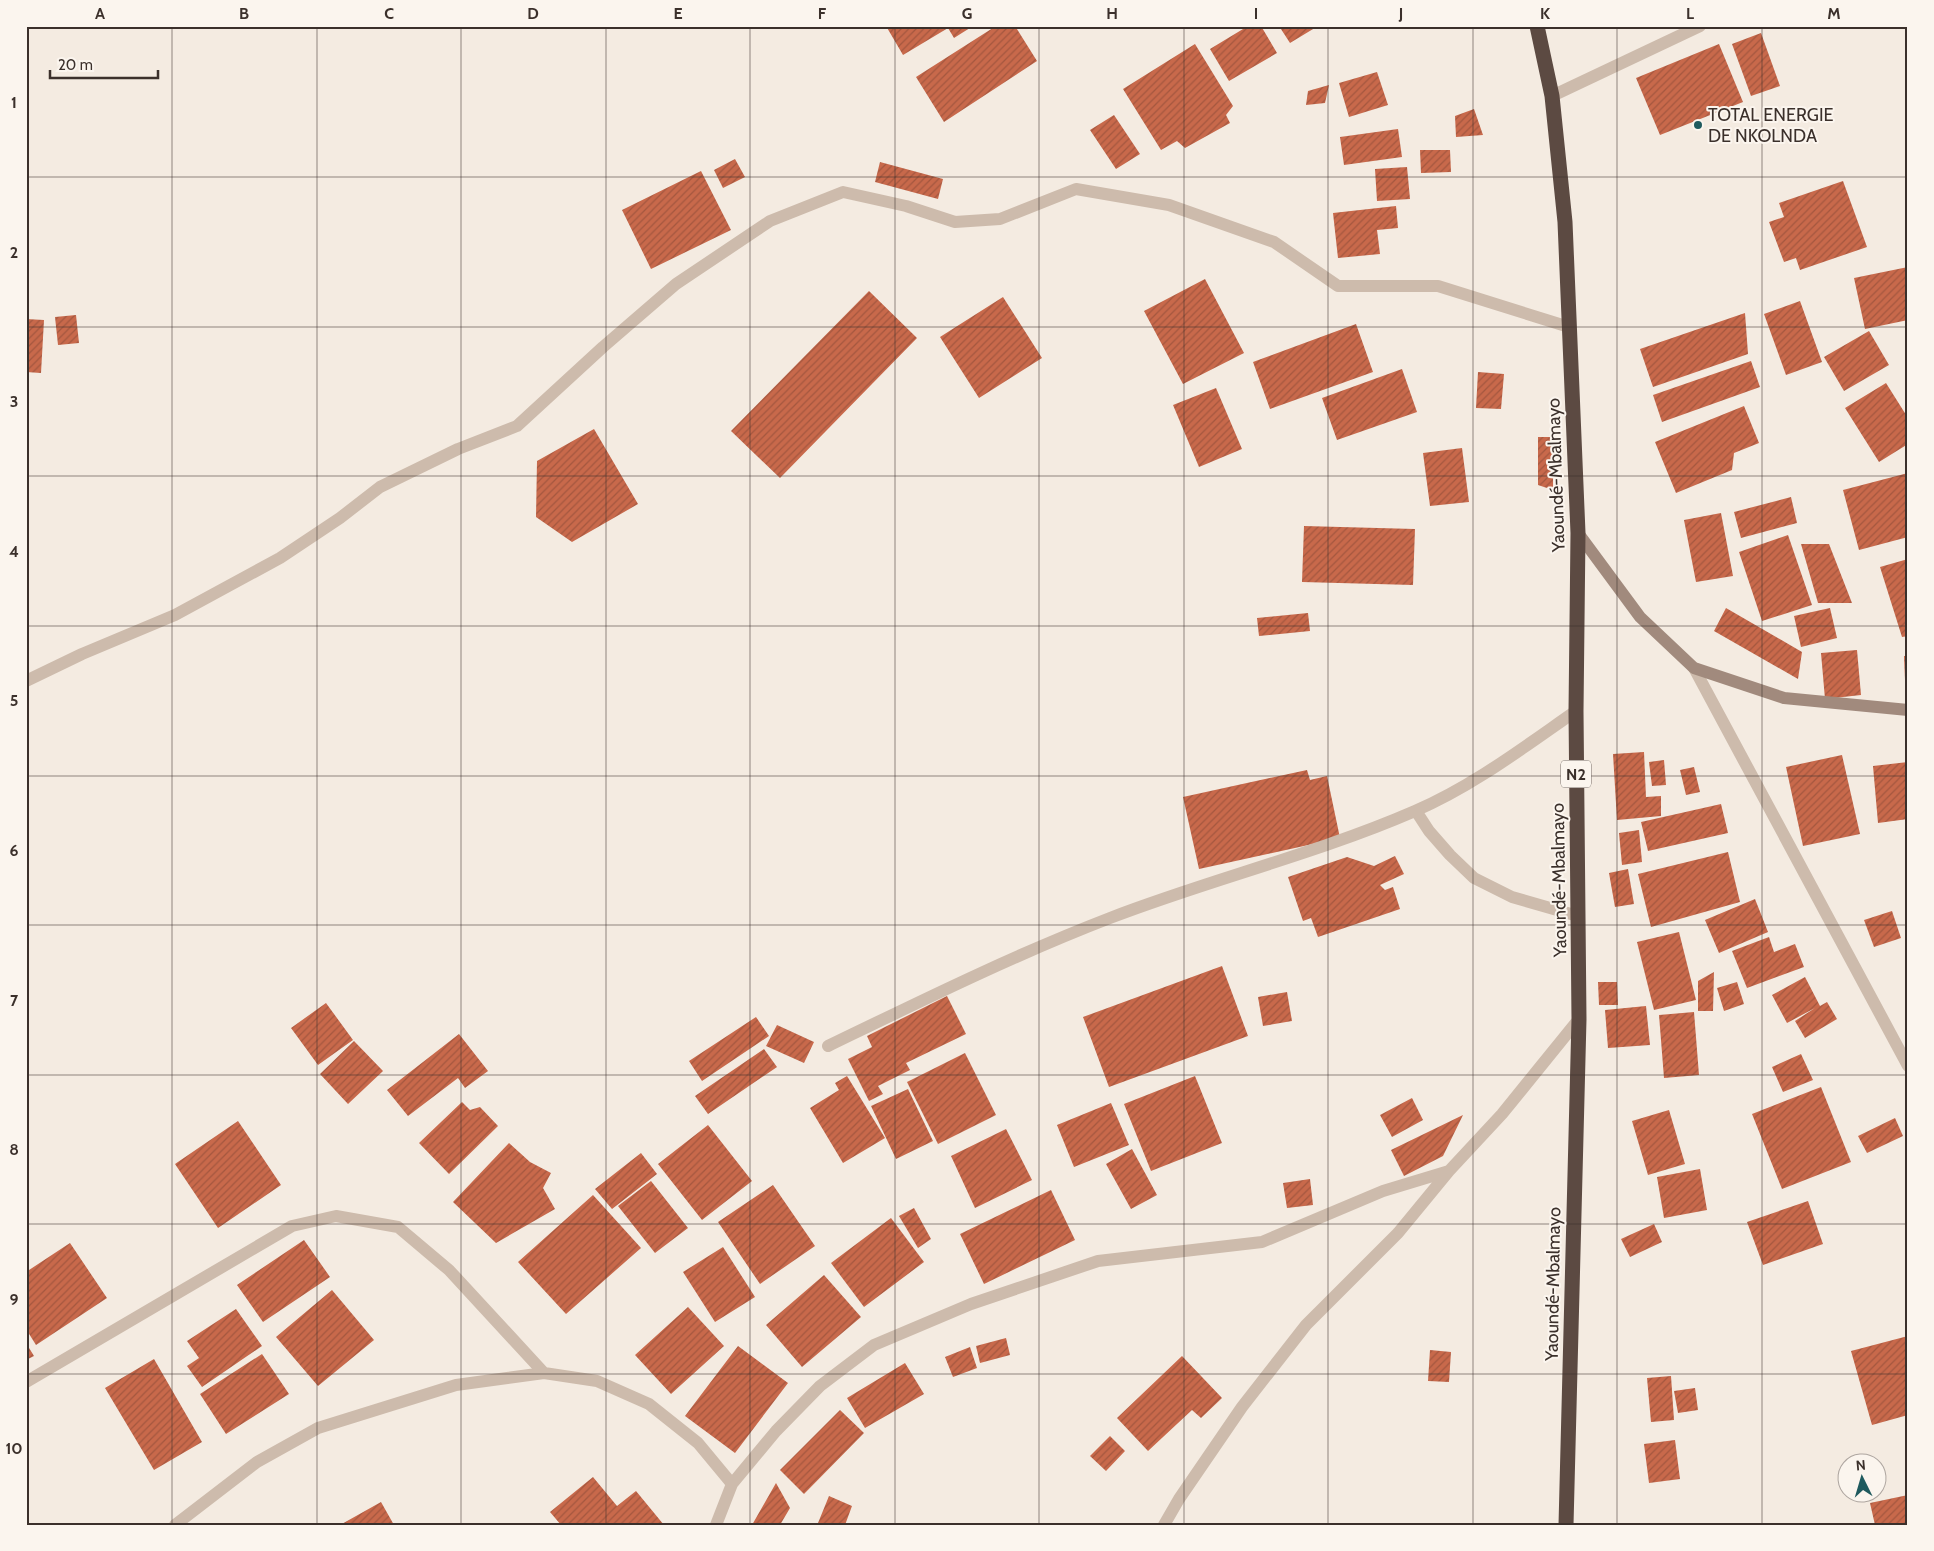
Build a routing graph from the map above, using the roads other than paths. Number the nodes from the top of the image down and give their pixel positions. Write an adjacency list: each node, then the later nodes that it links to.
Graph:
1 (1537, 26): 3 (highway, Yaoundé-Mbalmayo / N2)
2 (1700, 26): 3 (street)
3 (1552, 96): 4 (highway, Yaoundé-Mbalmayo / N2)
4 (1569, 327): 5 (highway, Yaoundé-Mbalmayo / N2); 7 (street)
5 (1578, 534): 6 (street); 9 (highway, Yaoundé-Mbalmayo / N2)
6 (1694, 668): 8 (street); 14 (street)
7 (26, 681)
8 (1908, 710)
9 (1576, 711): 10 (street); 11 (highway, Yaoundé-Mbalmayo / N2)
10 (1416, 811): 11 (street); 13 (street)
11 (1578, 916): 12 (highway, Yaoundé-Mbalmayo / N2)
12 (1579, 1019): 15 (street); 22 (highway, Yaoundé-Mbalmayo / N2)
13 (828, 1046)
14 (1908, 1066)
15 (1449, 1171): 18 (street); 21 (street)
16 (544, 1373): 17 (street); 18 (street); 19 (street)
17 (26, 1382)
18 (732, 1484): 20 (street)
19 (175, 1525)
20 (716, 1525)
21 (1164, 1525)
22 (1566, 1525)

